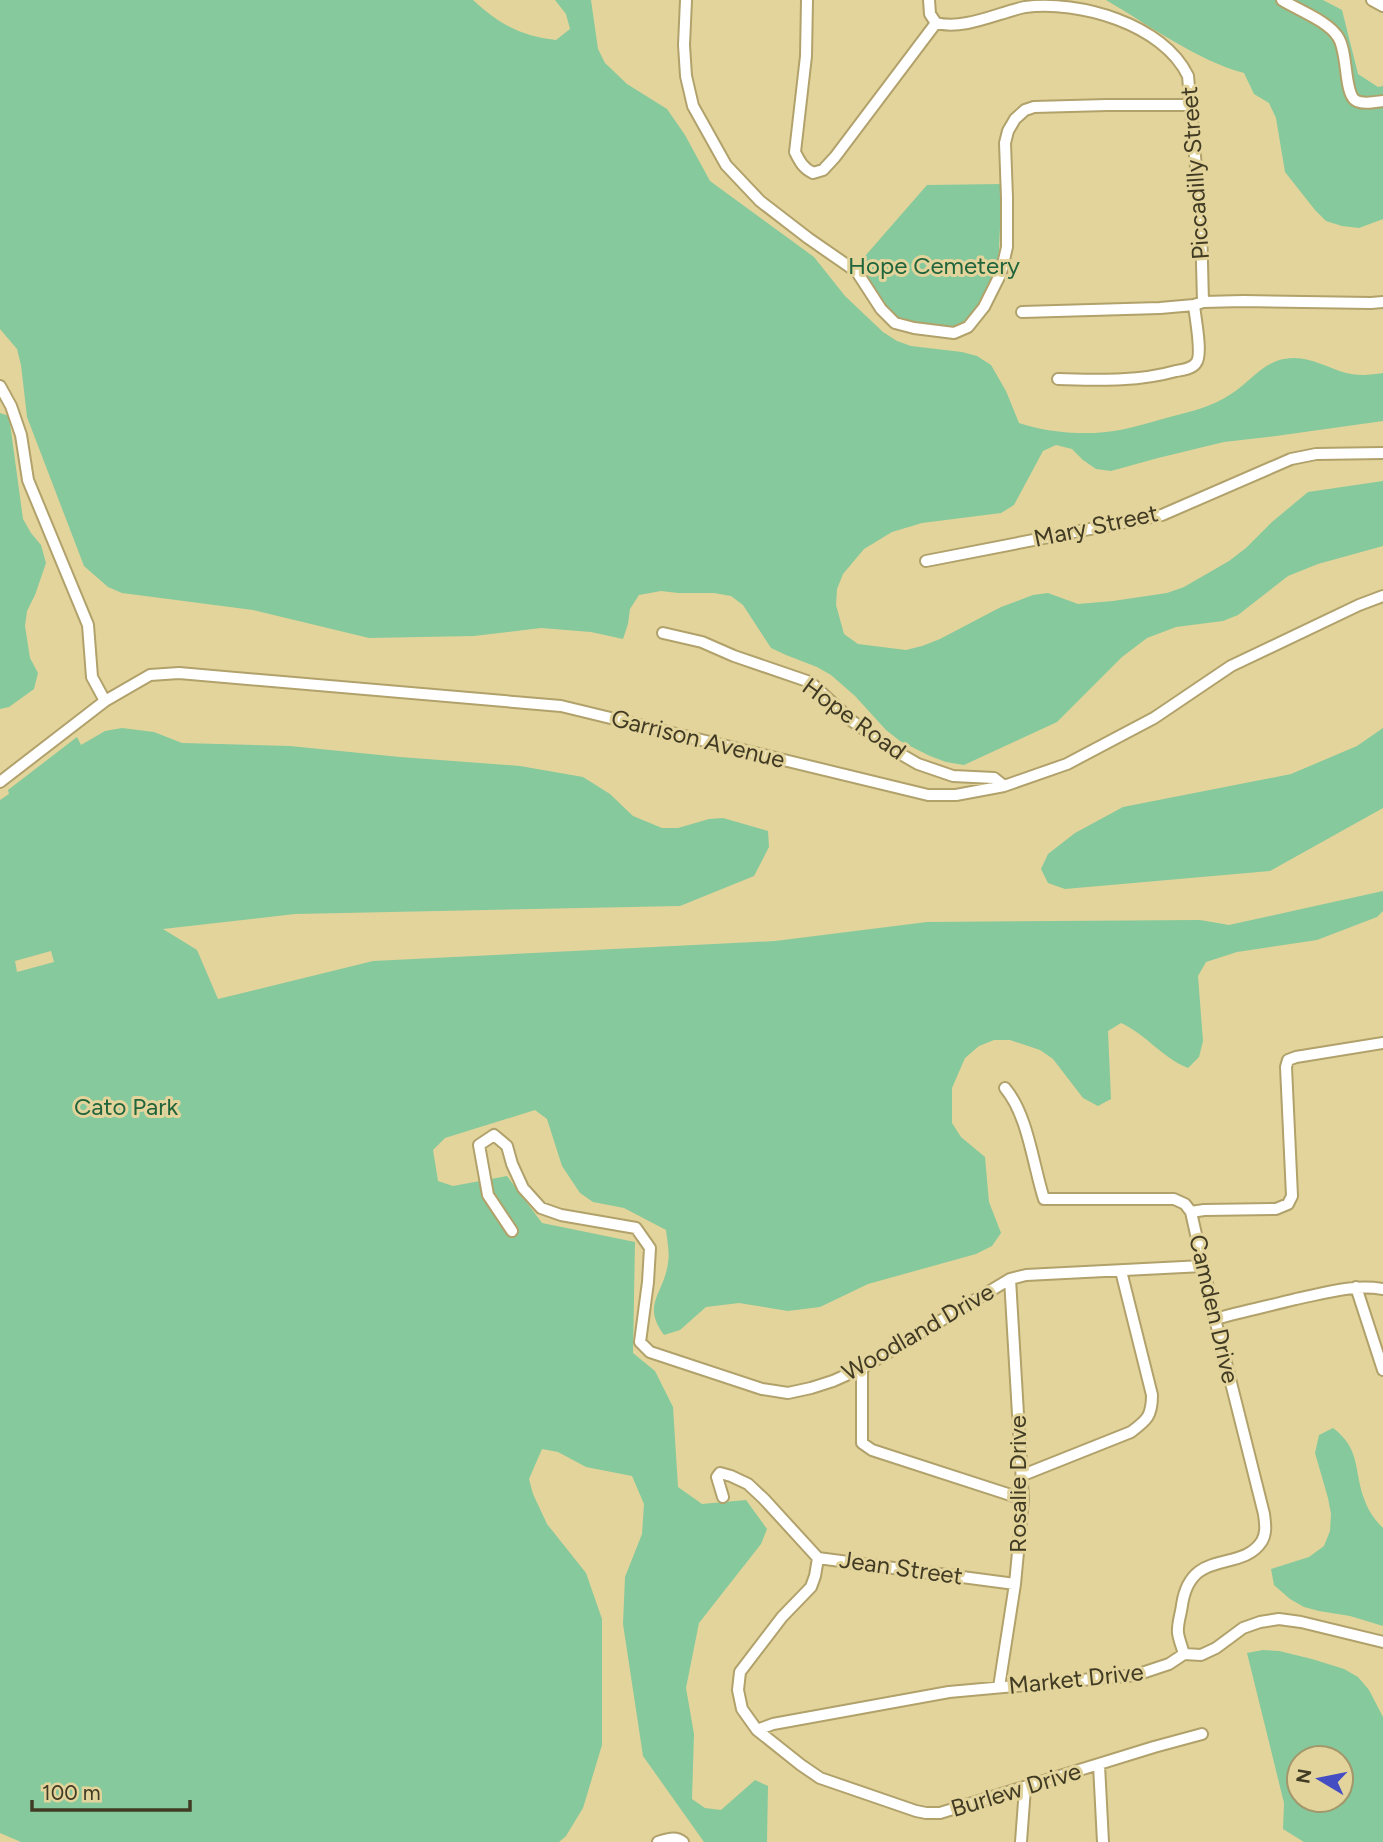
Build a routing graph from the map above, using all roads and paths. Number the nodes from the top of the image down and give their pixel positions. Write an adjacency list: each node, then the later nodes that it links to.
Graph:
1 (686, 0): 9 (street)
2 (807, 0): 7 (street)
3 (929, 0): 7 (street)
4 (1282, 0): 8 (street)
5 (1372, 0): 6 (street)
6 (1383, 6)
7 (936, 23): 9 (street, Piccadilly Street)
8 (1383, 101)
9 (1191, 105): 11 (street, Piccadilly Street)
10 (1383, 302): 11 (street)
11 (1198, 304): 12 (street); 13 (street, Piccadilly Street)
12 (1023, 312)
13 (1058, 379)
14 (0, 386): 19 (street)
15 (1383, 453): 16 (street, Mary Street)
16 (926, 561)
17 (1383, 596): 21 (street, Garrison Avenue)
18 (663, 633): 21 (street, Hope Road)
19 (105, 701): 20 (street, Garrison Avenue); 21 (street, Garrison Avenue)
20 (0, 782)
21 (1004, 786)
22 (1383, 1043): 24 (street, Camden Drive)
23 (1005, 1088): 24 (street)
24 (1191, 1212): 26 (street, Camden Drive)
25 (512, 1231): 32 (street, Woodland Drive)
26 (1203, 1266): 27 (street, Woodland Drive); 31 (street, Camden Drive)
27 (1121, 1271): 28 (street, Woodland Drive); 34 (street)
28 (1010, 1279): 32 (street, Woodland Drive); 34 (street, Rosalie Drive)
29 (1356, 1287): 30 (street); 31 (street); 33 (street)
30 (1383, 1289)
31 (1214, 1319): 40 (street, Camden Drive)
32 (862, 1368): 36 (street)
33 (1383, 1370)
34 (1023, 1475): 36 (street, Rosalie Drive)
35 (723, 1497): 37 (street, Jean Street)
36 (1023, 1499): 38 (street, Rosalie Drive)
37 (818, 1558): 38 (street, Jean Street); 42 (street, Burlew Drive)
38 (1015, 1584): 41 (street, Rosalie Drive)
39 (1383, 1642): 40 (street, Market Drive)
40 (1184, 1654): 41 (street, Market Drive)
41 (999, 1687): 42 (street, Market Drive)
42 (757, 1730): 45 (street, Burlew Drive)
43 (1202, 1734): 44 (street, Burlew Drive)
44 (1099, 1765): 45 (street, Burlew Drive); 49 (street)
45 (1025, 1788): 48 (street)
46 (682, 1841): 47 (street)
47 (658, 1842)
48 (1021, 1842)
49 (1102, 1842)

